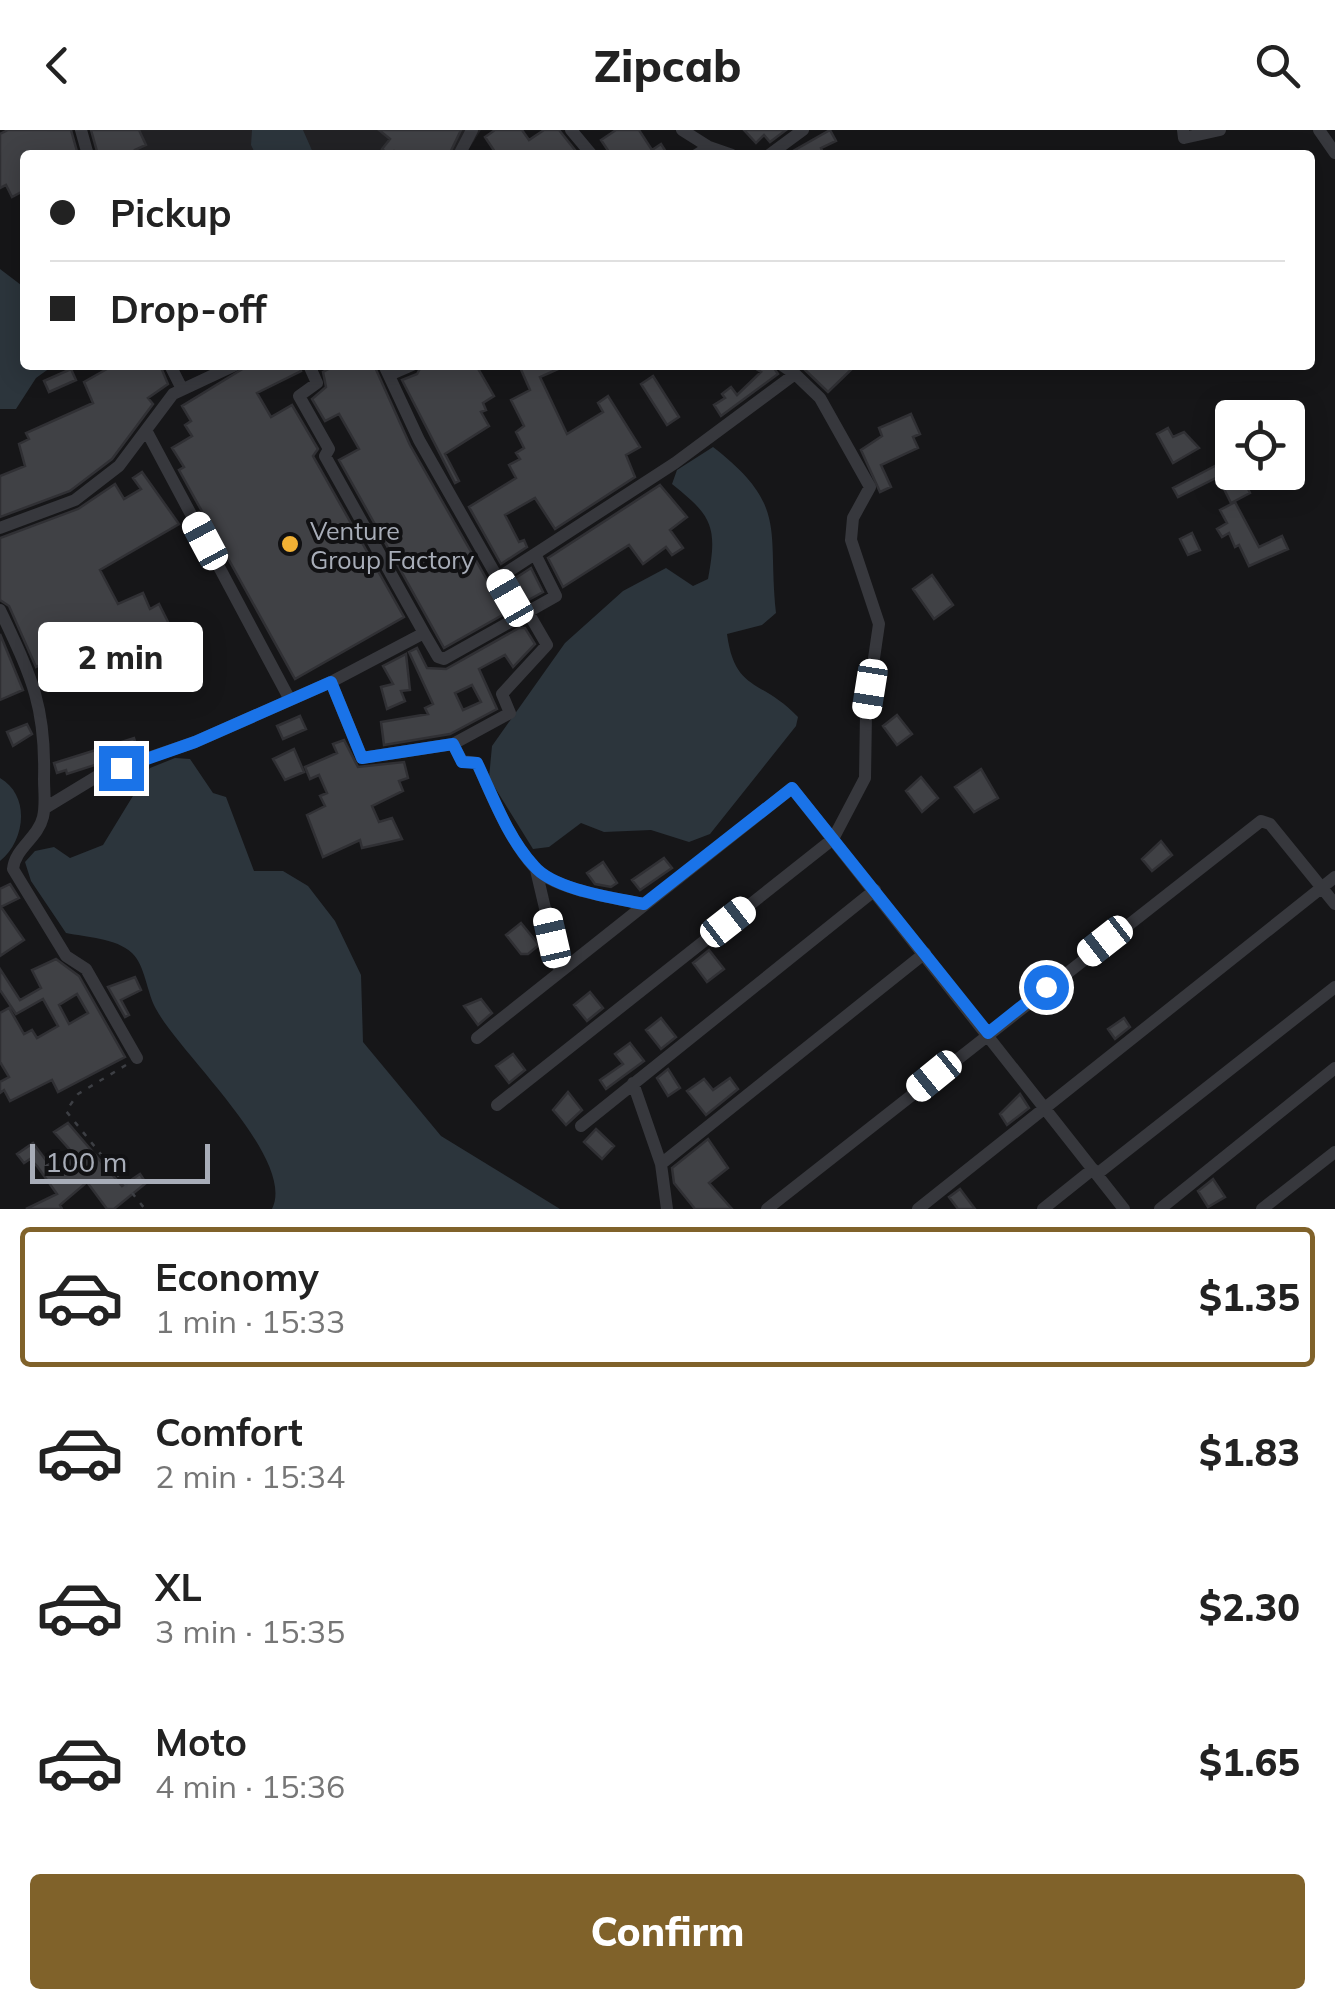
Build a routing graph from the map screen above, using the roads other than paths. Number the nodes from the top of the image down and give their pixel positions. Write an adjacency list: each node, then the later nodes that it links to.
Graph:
1 (572, 130): 8 (street)
2 (682, 130): 7 (street)
3 (803, 130): 11 (street)
4 (1183, 130): 5 (street)
5 (1220, 130)
6 (1319, 130): 12 (street)
7 (709, 146): 9 (street); 10 (street)
8 (588, 150)
9 (703, 150)
10 (719, 150)
11 (776, 150)
12 (1335, 153)
13 (172, 370): 19 (street)
14 (224, 370): 19 (street)
15 (311, 370): 26 (street)
16 (387, 370): 23 (street)
17 (789, 370): 18 (street)
18 (795, 374): 22 (street); 31 (street)
19 (182, 389): 20 (street)
20 (146, 430): 21 (street); 28 (street)
21 (0, 528)
22 (536, 554): 23 (street); 25 (street)
23 (498, 578): 25 (street)
24 (0, 610): 30 (street)
25 (525, 616): 26 (street); 29 (street)
26 (424, 633): 27 (street)
27 (331, 682): 28 (street); 29 (street)
28 (289, 698): 30 (street)
29 (453, 744): 32 (street)
30 (45, 808): 33 (street)
31 (834, 839): 36 (street); 37 (street); 47 (street)
32 (536, 870): 37 (street); 40 (street)
33 (7, 872): 44 (street)
34 (1335, 877): 35 (street)
35 (1321, 886): 38 (street); 42 (street); 48 (street)
36 (875, 890): 39 (street); 46 (street)
37 (644, 904): 40 (street)
38 (1335, 904)
39 (925, 954): 42 (street); 51 (street)
40 (560, 972): 43 (street)
41 (1335, 986): 52 (street)
42 (988, 1033): 48 (street); 54 (street)
43 (477, 1038)
44 (137, 1058)
45 (1335, 1068): 58 (street)
46 (633, 1083): 49 (street); 51 (street)
47 (497, 1105)
48 (1046, 1108): 52 (street); 55 (street)
49 (581, 1126)
50 (1335, 1152): 59 (street)
51 (661, 1164): 53 (street)
52 (1095, 1172): 56 (street); 57 (street)
53 (667, 1209)
54 (767, 1209)
55 (918, 1209)
56 (1043, 1209)
57 (1124, 1209)
58 (1160, 1209)
59 (1262, 1209)

